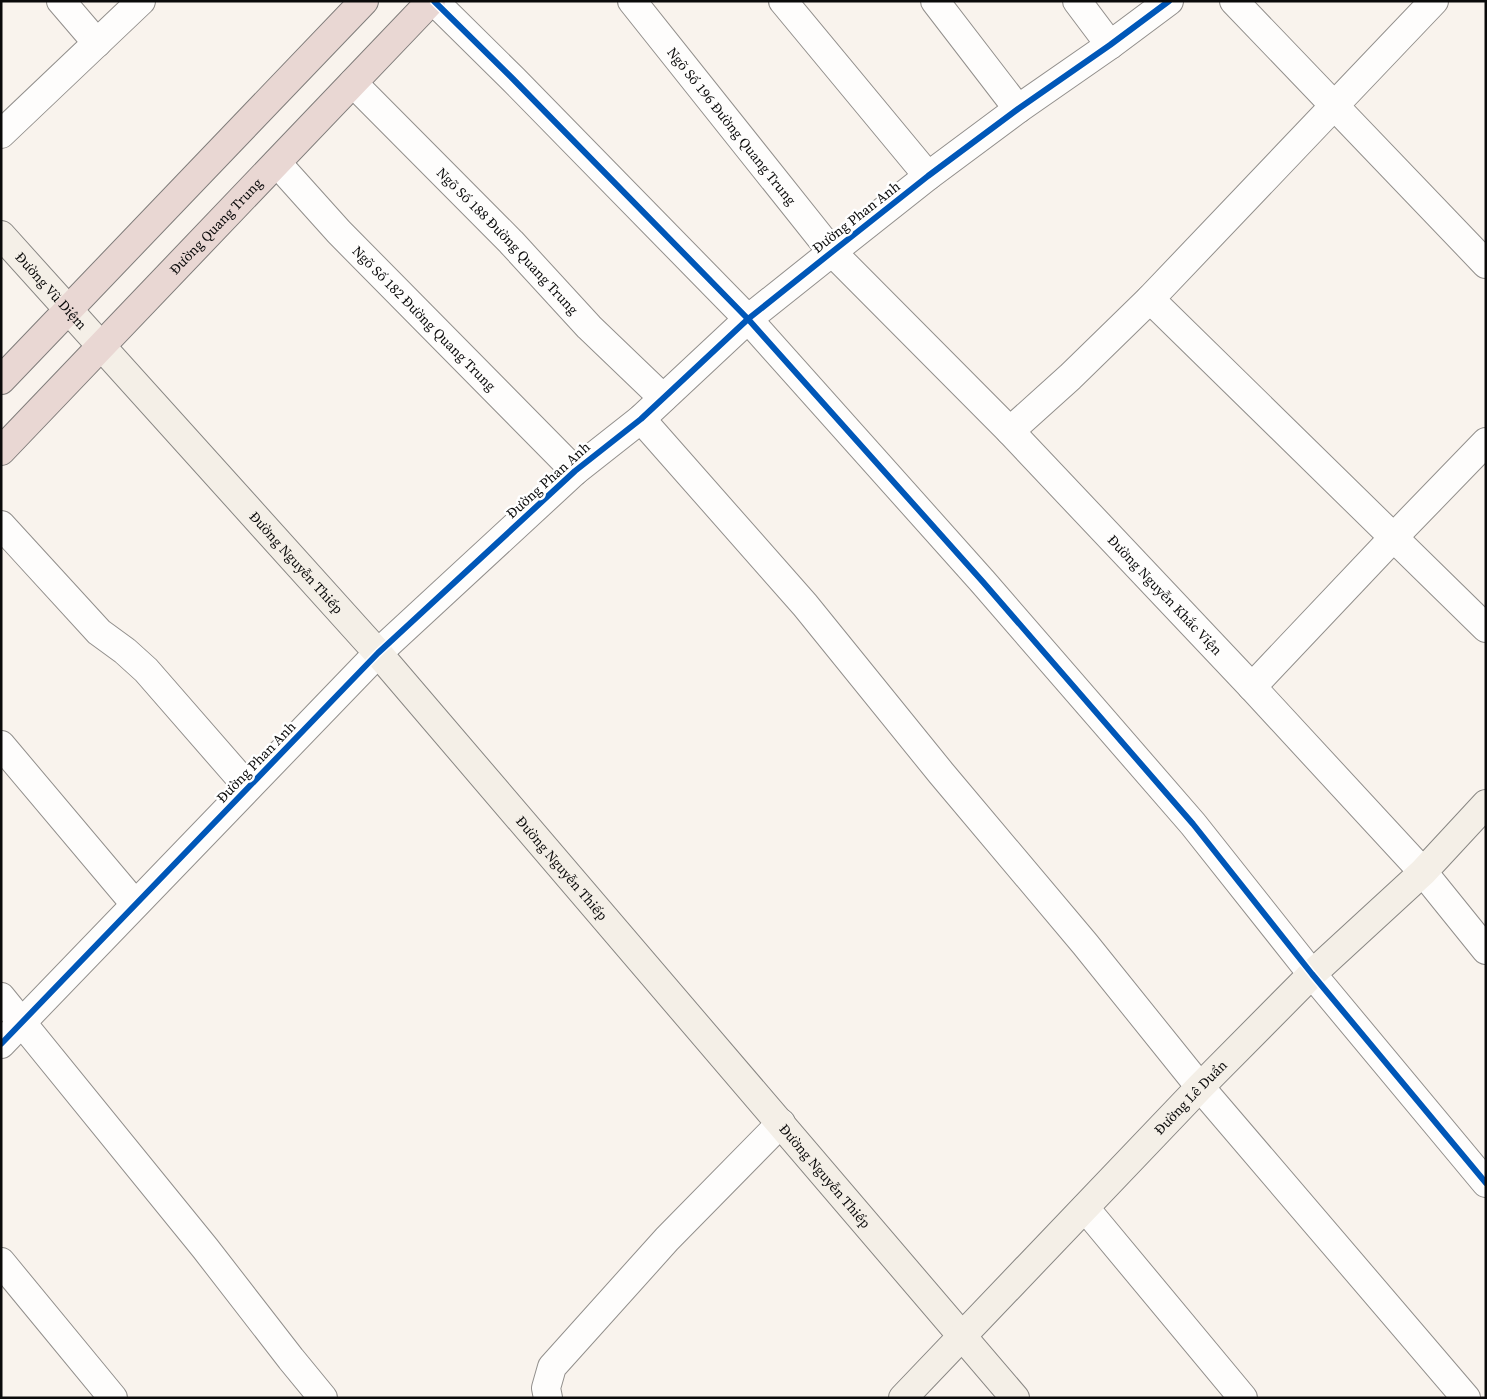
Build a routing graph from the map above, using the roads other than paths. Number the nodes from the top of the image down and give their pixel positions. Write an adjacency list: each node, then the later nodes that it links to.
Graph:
1 (61, 1): 12 (street)
2 (141, 1): 12 (street)
3 (364, 1): 24 (highway)
4 (433, 1): 14 (highway, Đường Quang Trung); 25 (street)
5 (632, 1): 21 (street, Ngõ Số 196 Đường Quang Trung)
6 (783, 1): 19 (street)
7 (935, 1): 16 (street)
8 (1078, 1): 13 (street)
9 (1169, 1): 13 (street, Đường Phan Anh)
10 (1234, 1): 15 (street)
11 (1434, 1): 15 (street)
12 (96, 43): 17 (street)
13 (1110, 45): 16 (street, Đường Phan Anh)
14 (354, 83): 18 (highway, Đường Quang Trung); 28 (street, Ngõ Số 188 Đường Quang Trung)
15 (1334, 106): 22 (street); 23 (street)
16 (1018, 109): 19 (street, Đường Phan Anh)
17 (1, 134)
18 (277, 163): 26 (highway, Đường Quang Trung); 33 (street, Ngõ Số 182 Đường Quang Trung)
19 (928, 176): 21 (street, Đường Phan Anh)
20 (1, 235): 24 (street, Đường Vũ Diệm)
21 (832, 252): 25 (street, Đường Phan Anh); 30 (street, Đường Nguyễn Khắc Viện)
22 (1486, 264)
23 (1150, 299): 30 (street); 35 (street)
24 (69, 310): 26 (street, Đường Vũ Diệm); 27 (highway)
25 (748, 319): 28 (street, Đường Phan Anh); 45 (street)
26 (102, 347): 32 (highway, Đường Quang Trung); 37 (street, Đường Nguyễn Thiếp)
27 (1, 380)
28 (663, 398): 29 (street, Đường Phan Anh)
29 (641, 419): 33 (street, Đường Phan Anh); 49 (street)
30 (1010, 430): 38 (street, Đường Nguyễn Khắc Viện)
31 (1486, 442): 35 (street)
32 (1, 451)
33 (574, 471): 37 (street, Đường Phan Anh)
34 (1, 525): 40 (street)
35 (1392, 538): 36 (street); 38 (street)
36 (1486, 628)
37 (378, 653): 40 (street, Đường Phan Anh); 50 (street, Đường Nguyễn Thiếp)
38 (1252, 687): 42 (street, Đường Nguyễn Khắc Viện)
39 (1, 745): 43 (street)
40 (248, 787): 43 (street, Đường Phan Anh)
41 (1486, 804): 42 (street, Đường Lê Duẩn)
42 (1423, 872): 44 (street, Đường Nguyễn Khắc Viện); 45 (street, Đường Lê Duẩn)
43 (135, 904): 47 (street, Đường Phan Anh)
44 (1486, 950)
45 (1312, 974): 49 (street, Đường Lê Duẩn); 51 (street)
46 (1, 997): 47 (street)
47 (22, 1022): 48 (street, Đường Phan Anh); 56 (street)
48 (1, 1044)
49 (1200, 1087): 52 (street, Đường Lê Duẩn); 61 (street)
50 (781, 1123): 54 (street, Đường Nguyễn Thiếp); 57 (street)
51 (1486, 1183)
52 (1085, 1208): 54 (street, Đường Lê Duẩn); 60 (street)
53 (1, 1262): 55 (street)
54 (963, 1335): 58 (street, Đường Lê Duẩn); 59 (street, Đường Nguyễn Thiếp)
55 (113, 1398)
56 (323, 1398)
57 (548, 1398)
58 (903, 1398)
59 (1015, 1398)
60 (1243, 1398)
61 (1466, 1398)

